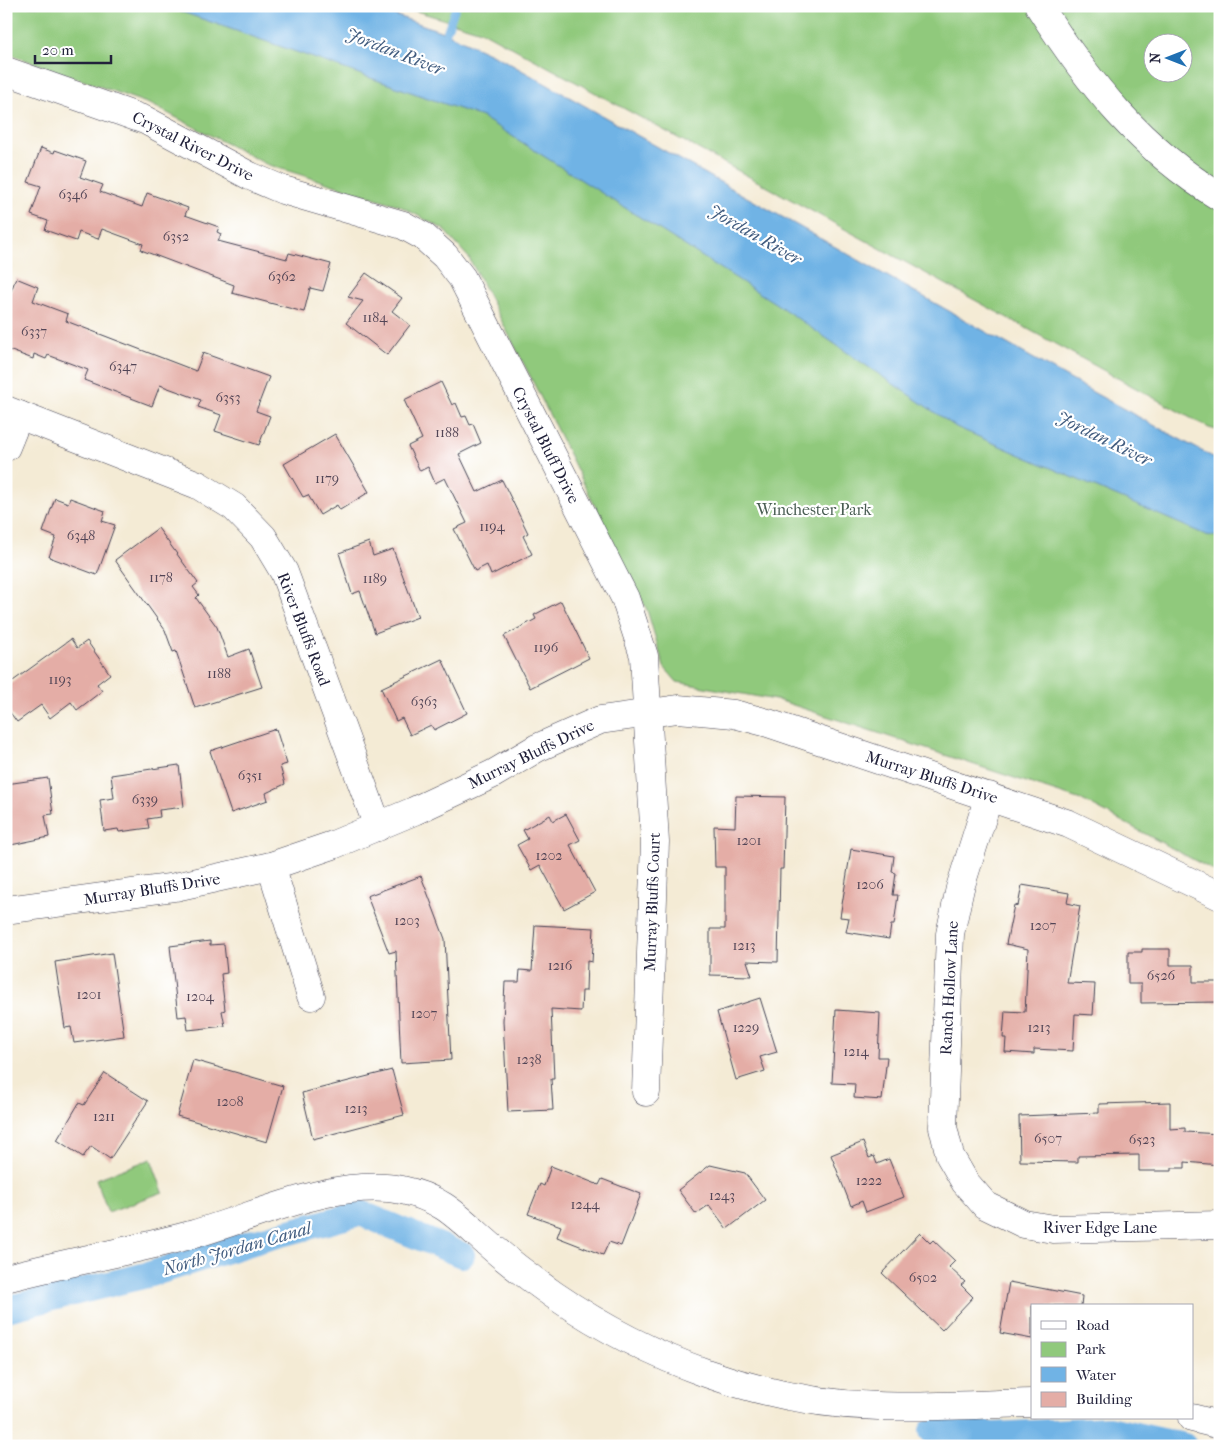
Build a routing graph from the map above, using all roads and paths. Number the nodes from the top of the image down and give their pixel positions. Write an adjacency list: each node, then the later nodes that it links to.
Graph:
1 (1039, 6): 3 (street)
2 (6, 71): 4 (street, Crystal River Drive)
3 (1220, 197)
4 (381, 218): 7 (street, Crystal Bluff Drive)
5 (13, 413): 6 (street); 9 (street, River Bluffs Road)
6 (6, 447)
7 (647, 713): 8 (street, Murray Bluffs Drive); 9 (street, Murray Bluffs Drive); 14 (street, Murray Bluffs Court)
8 (989, 796): 11 (street, Murray Bluffs Drive); 15 (street, Ranch Hollow Lane)
9 (378, 827): 10 (street, Murray Bluffs Drive)
10 (271, 866): 12 (street, Murray Bluffs Drive); 13 (street)
11 (1220, 896)
12 (6, 910)
13 (312, 996)
14 (646, 1092)
15 (964, 1182): 16 (street, River Edge Lane)
16 (1220, 1225)
17 (6, 1278): 18 (street)
18 (1031, 1403)
19 (1194, 1418): 20 (street)
20 (1220, 1425)

